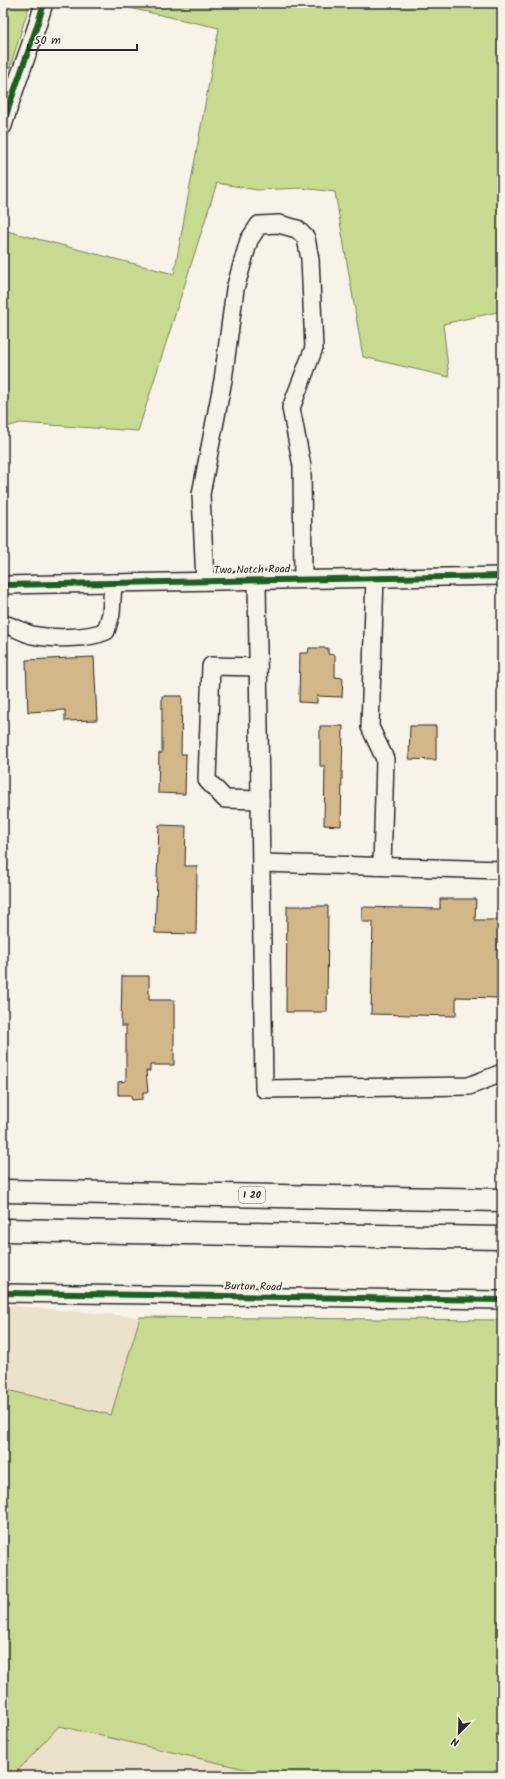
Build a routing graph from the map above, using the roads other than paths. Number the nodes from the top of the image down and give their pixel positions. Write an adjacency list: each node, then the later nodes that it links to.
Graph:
1 (44, 3): 2 (street)
2 (3, 126)
3 (502, 576): 4 (street, Two Notch Road)
4 (376, 577): 5 (street, Two Notch Road); 14 (street)
5 (303, 579): 6 (street, Two Notch Road); 7 (street)
6 (257, 580): 7 (street, Two Notch Road); 11 (street)
7 (205, 581): 8 (street, Two Notch Road)
8 (113, 583): 9 (street, Two Notch Road); 10 (street)
9 (3, 585)
10 (3, 624)
11 (258, 667): 12 (street); 12 (street)
12 (260, 800): 13 (street)
13 (261, 863): 14 (street); 16 (street)
14 (382, 866): 15 (street)
15 (502, 870)
16 (502, 1073)
17 (3, 1191): 18 (highway, I 20)
18 (502, 1200)
19 (3, 1230): 20 (highway)
20 (502, 1238)
21 (3, 1294): 22 (street, Burton Road)
22 (502, 1300)

